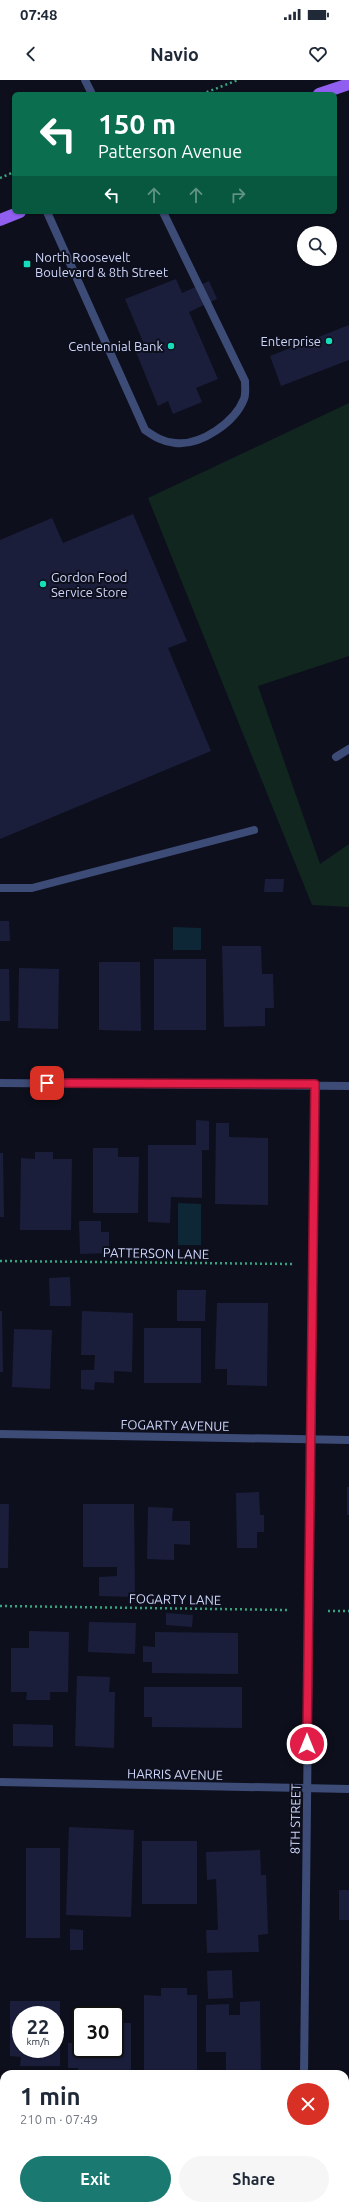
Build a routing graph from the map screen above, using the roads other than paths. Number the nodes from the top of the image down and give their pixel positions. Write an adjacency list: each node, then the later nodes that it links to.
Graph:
1 (85, 80): 3 (street)
2 (349, 84): 4 (main road)
3 (91, 92)
4 (325, 92)
5 (15, 214): 8 (main road)
6 (49, 214): 7 (street)
7 (164, 214)
8 (0, 220)
9 (349, 749): 10 (street)
10 (336, 757)
11 (254, 830): 12 (street)
12 (0, 888)
13 (0, 1083): 14 (street)
14 (315, 1084): 15 (street); 17 (street, 8TH STREET)
15 (349, 1086)
16 (0, 1434): 17 (street, FOGARTY AVENUE)
17 (309, 1439): 18 (street, FOGARTY AVENUE); 20 (street, 8TH STREET)
18 (349, 1440)
19 (0, 1782): 20 (street, HARRIS AVENUE)
20 (307, 1789): 21 (street, HARRIS AVENUE); 22 (street, 8TH STREET)
21 (349, 1789)
22 (304, 2070)

